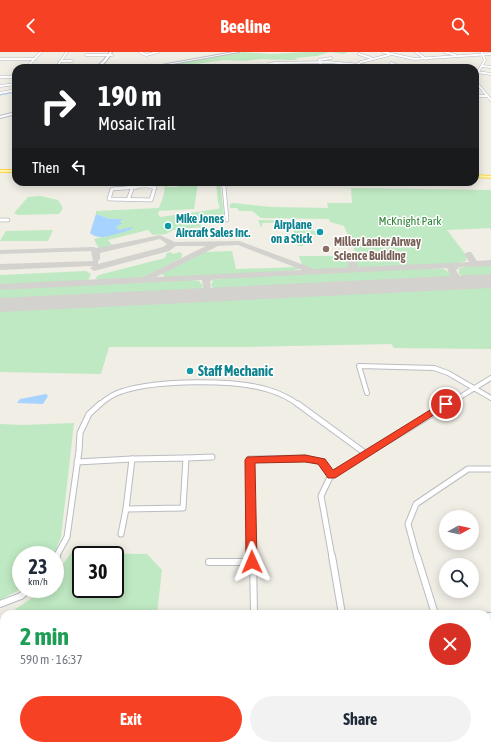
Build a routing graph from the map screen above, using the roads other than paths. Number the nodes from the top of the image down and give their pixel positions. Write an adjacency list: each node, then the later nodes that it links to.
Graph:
1 (41, 52): 19 (street)
2 (67, 52): 25 (street)
3 (140, 52): 4 (street)
4 (158, 52)
5 (238, 52): 31 (main road)
6 (384, 52): 12 (street)
7 (416, 52): 21 (street)
8 (445, 52): 15 (street)
9 (481, 53): 13 (street); 15 (street); 22 (street)
10 (112, 54): 14 (street); 29 (main road); 30 (main road)
11 (359, 54): 20 (street)
12 (389, 54): 20 (street); 21 (street)
13 (491, 54)
14 (86, 55)
15 (456, 56): 21 (street)
16 (331, 58): 27 (street)
17 (0, 59): 18 (street)
18 (6, 59): 19 (street); 35 (street)
19 (35, 59): 28 (street)
20 (372, 59): 34 (street)
21 (426, 59)
22 (485, 60): 23 (street); 36 (street)
23 (491, 60)
24 (72, 61): 25 (street)
25 (60, 62)
26 (291, 62): 27 (street); 32 (street)
27 (320, 62): 33 (street)
28 (30, 64)
29 (101, 64)
30 (104, 64)
31 (169, 64)
32 (269, 64)
33 (343, 64)
34 (358, 64)
35 (0, 65)
36 (482, 66): 37 (street); 38 (street)
37 (491, 67)
38 (479, 69)
39 (479, 72): 40 (street)
40 (491, 74)
41 (0, 78): 42 (street)
42 (12, 78)
43 (12, 85): 44 (street)
44 (0, 86)
45 (480, 87): 49 (street)
46 (12, 91): 47 (street)
47 (0, 93)
48 (479, 96): 49 (street)
49 (487, 96): 50 (street)
50 (491, 100)
51 (12, 113): 52 (main road)
52 (0, 116)
53 (0, 171): 54 (main road)
54 (12, 171)
55 (479, 176): 56 (main road)
56 (491, 177)
57 (140, 186): 60 (street)
58 (152, 186): 61 (street)
59 (223, 186): 64 (street)
60 (134, 188): 61 (street); 61 (street)
61 (128, 200)
62 (0, 220): 63 (street)
63 (8, 220)
64 (227, 220)
65 (491, 378): 66 (street)
66 (473, 388): 67 (street); 68 (street); 69 (street)
67 (367, 393)
68 (491, 398)
69 (365, 453): 73 (street); 75 (street)
70 (212, 457): 72 (street)
71 (132, 458): 72 (street); 73 (street); 76 (street)
72 (186, 458): 76 (street)
73 (77, 462): 78 (street)
74 (491, 469): 85 (street)
75 (331, 475): 80 (street); 84 (street)
76 (126, 509): 77 (street)
77 (122, 534)
78 (62, 546)
79 (209, 562): 80 (street)
80 (252, 562): 83 (street)
81 (16, 598): 82 (street)
82 (0, 604)
83 (254, 610)
84 (341, 610)
85 (434, 610)

